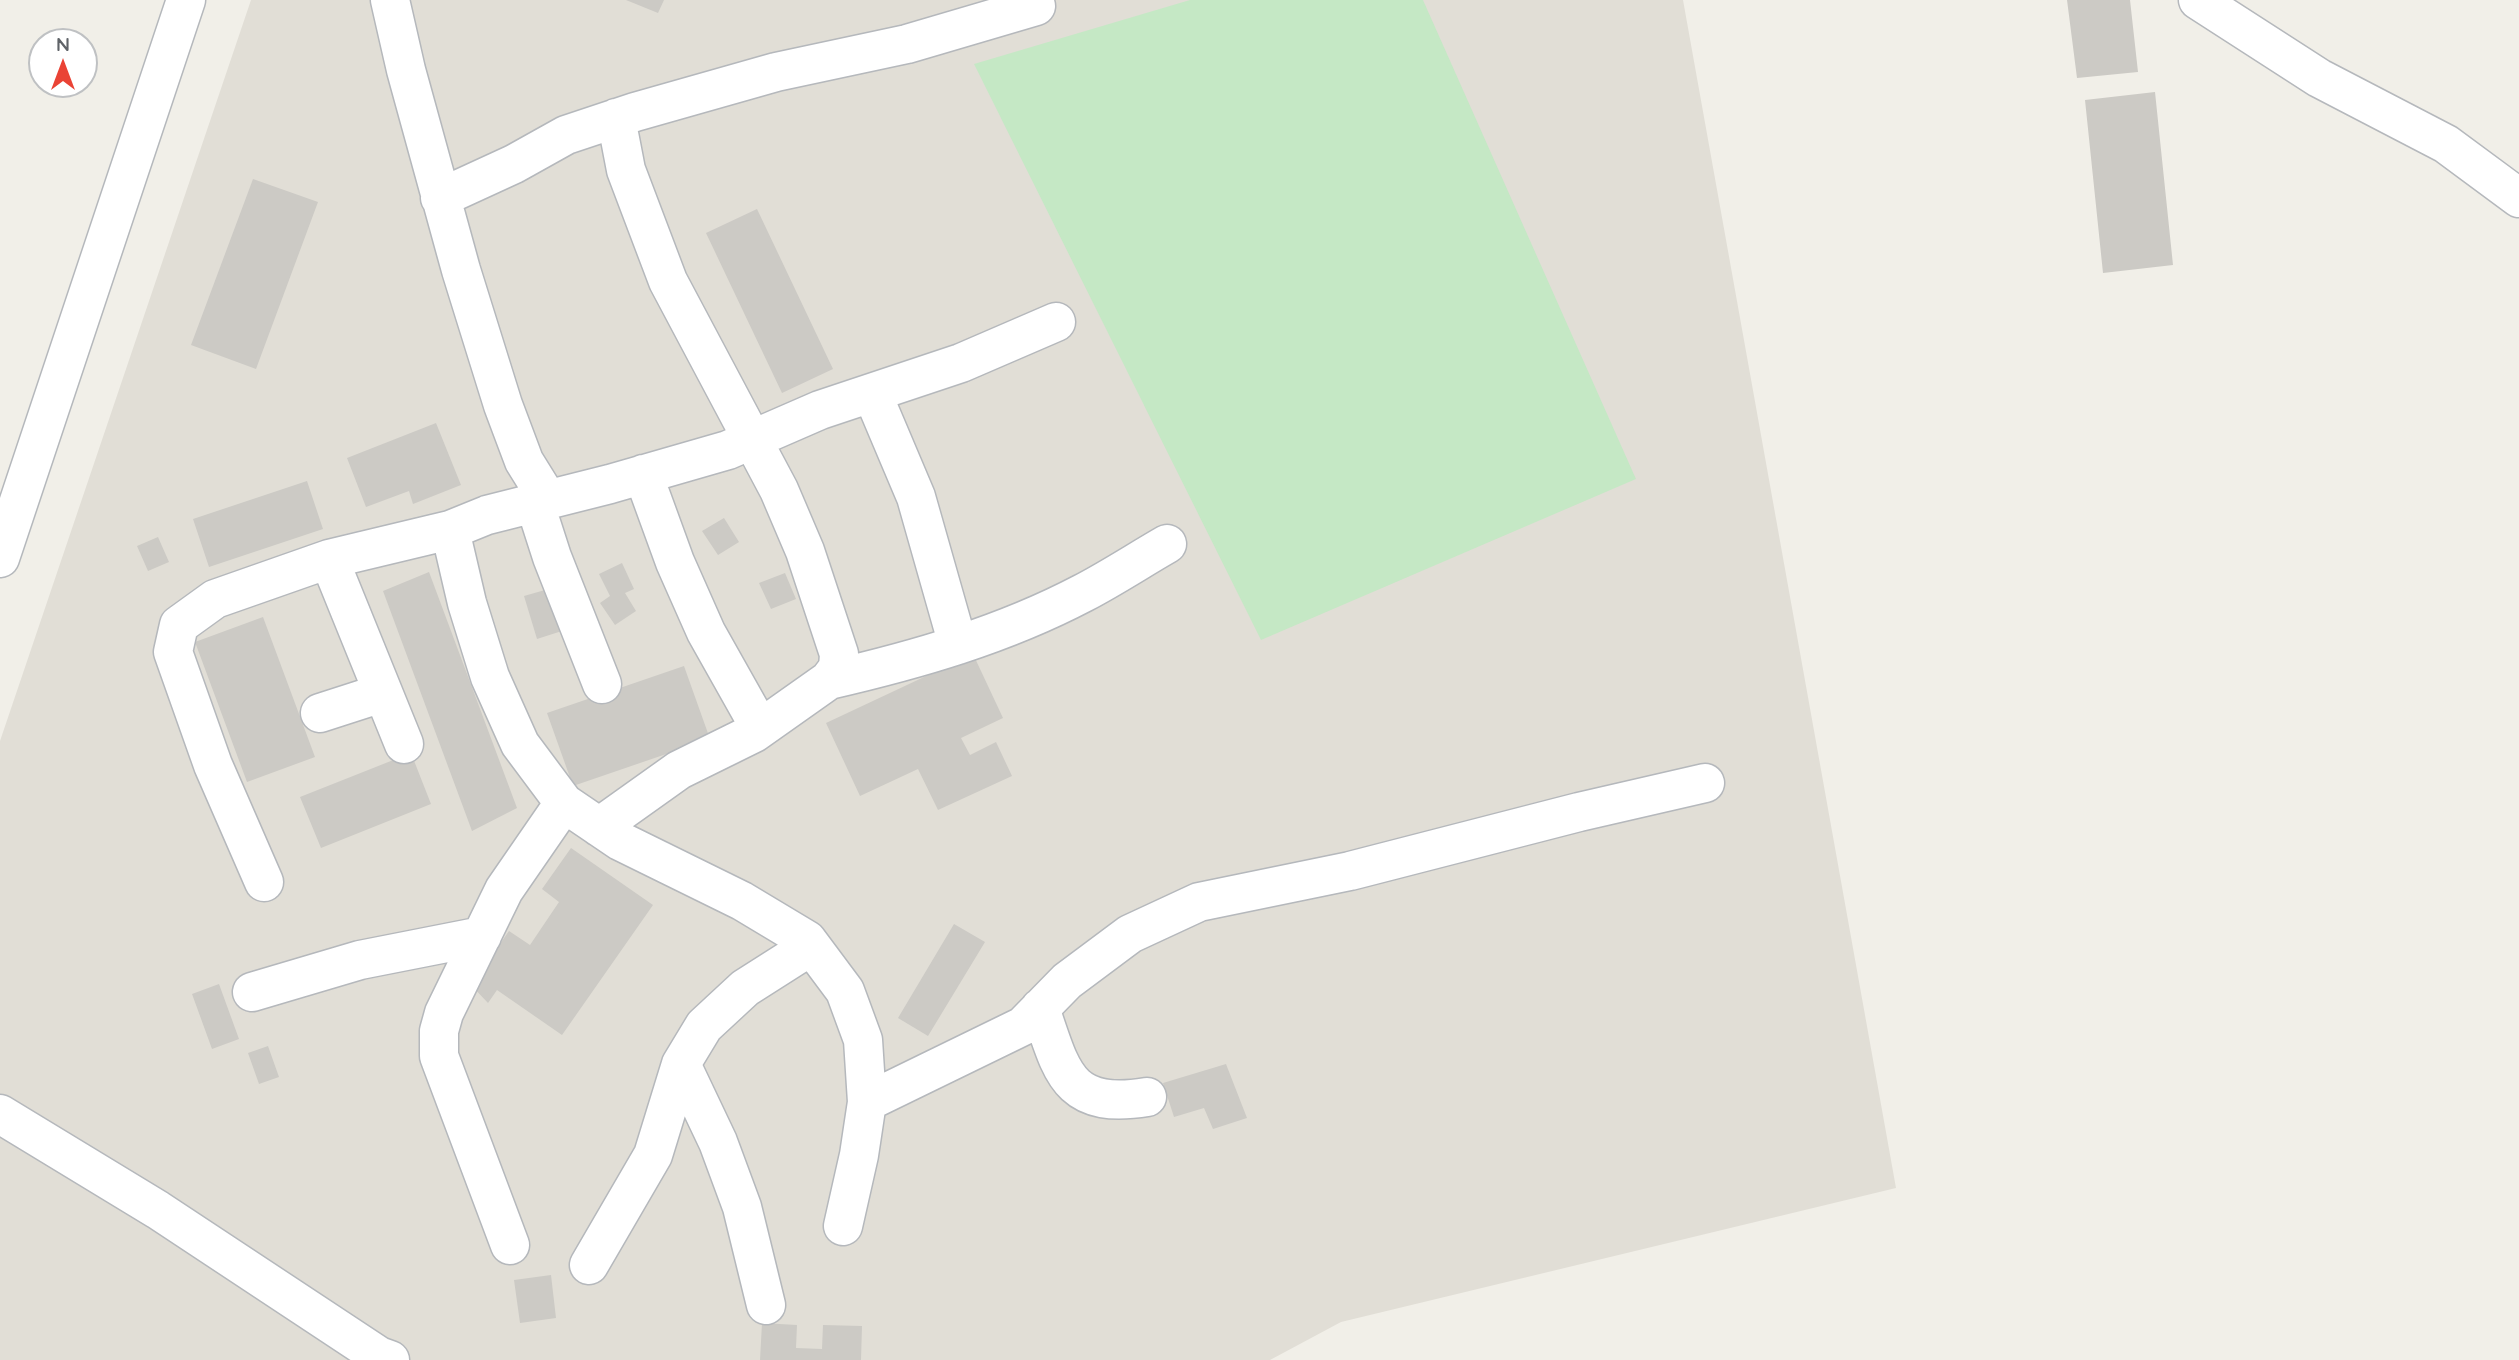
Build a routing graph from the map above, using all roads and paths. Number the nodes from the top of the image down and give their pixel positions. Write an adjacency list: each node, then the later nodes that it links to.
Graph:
1 (186, 0): 16 (street)
2 (390, 0): 7 (street)
3 (2198, 0): 5 (street)
4 (1036, 6): 6 (street)
5 (2243, 13): 8 (street)
6 (615, 118): 7 (street); 11 (street)
7 (440, 198): 13 (street)
8 (2519, 198)
9 (1056, 322): 10 (street)
10 (872, 393): 11 (street); 18 (street)
11 (754, 439): 12 (street); 19 (street)
12 (643, 474): 13 (street); 23 (street)
13 (541, 500): 14 (street); 20 (street)
14 (450, 530): 17 (street); 26 (street)
15 (1167, 544): 18 (street)
16 (0, 558)
17 (329, 559): 21 (street); 28 (street)
18 (958, 645): 19 (street)
19 (829, 680): 23 (street)
20 (603, 684)
21 (382, 693): 22 (street); 24 (street)
22 (320, 713)
23 (760, 728): 27 (street)
24 (404, 744)
25 (1705, 783): 32 (street)
26 (564, 803): 27 (street); 29 (street)
27 (599, 827): 30 (street)
28 (264, 882)
29 (482, 936): 31 (street); 38 (street)
30 (811, 946): 33 (street); 35 (street)
31 (253, 992)
32 (1040, 1007): 34 (street); 35 (street)
33 (681, 1064): 39 (street); 40 (street)
34 (1147, 1097)
35 (867, 1102): 37 (street)
36 (0, 1114): 41 (street)
37 (843, 1226)
38 (510, 1245)
39 (589, 1265)
40 (766, 1304)
41 (390, 1360)

